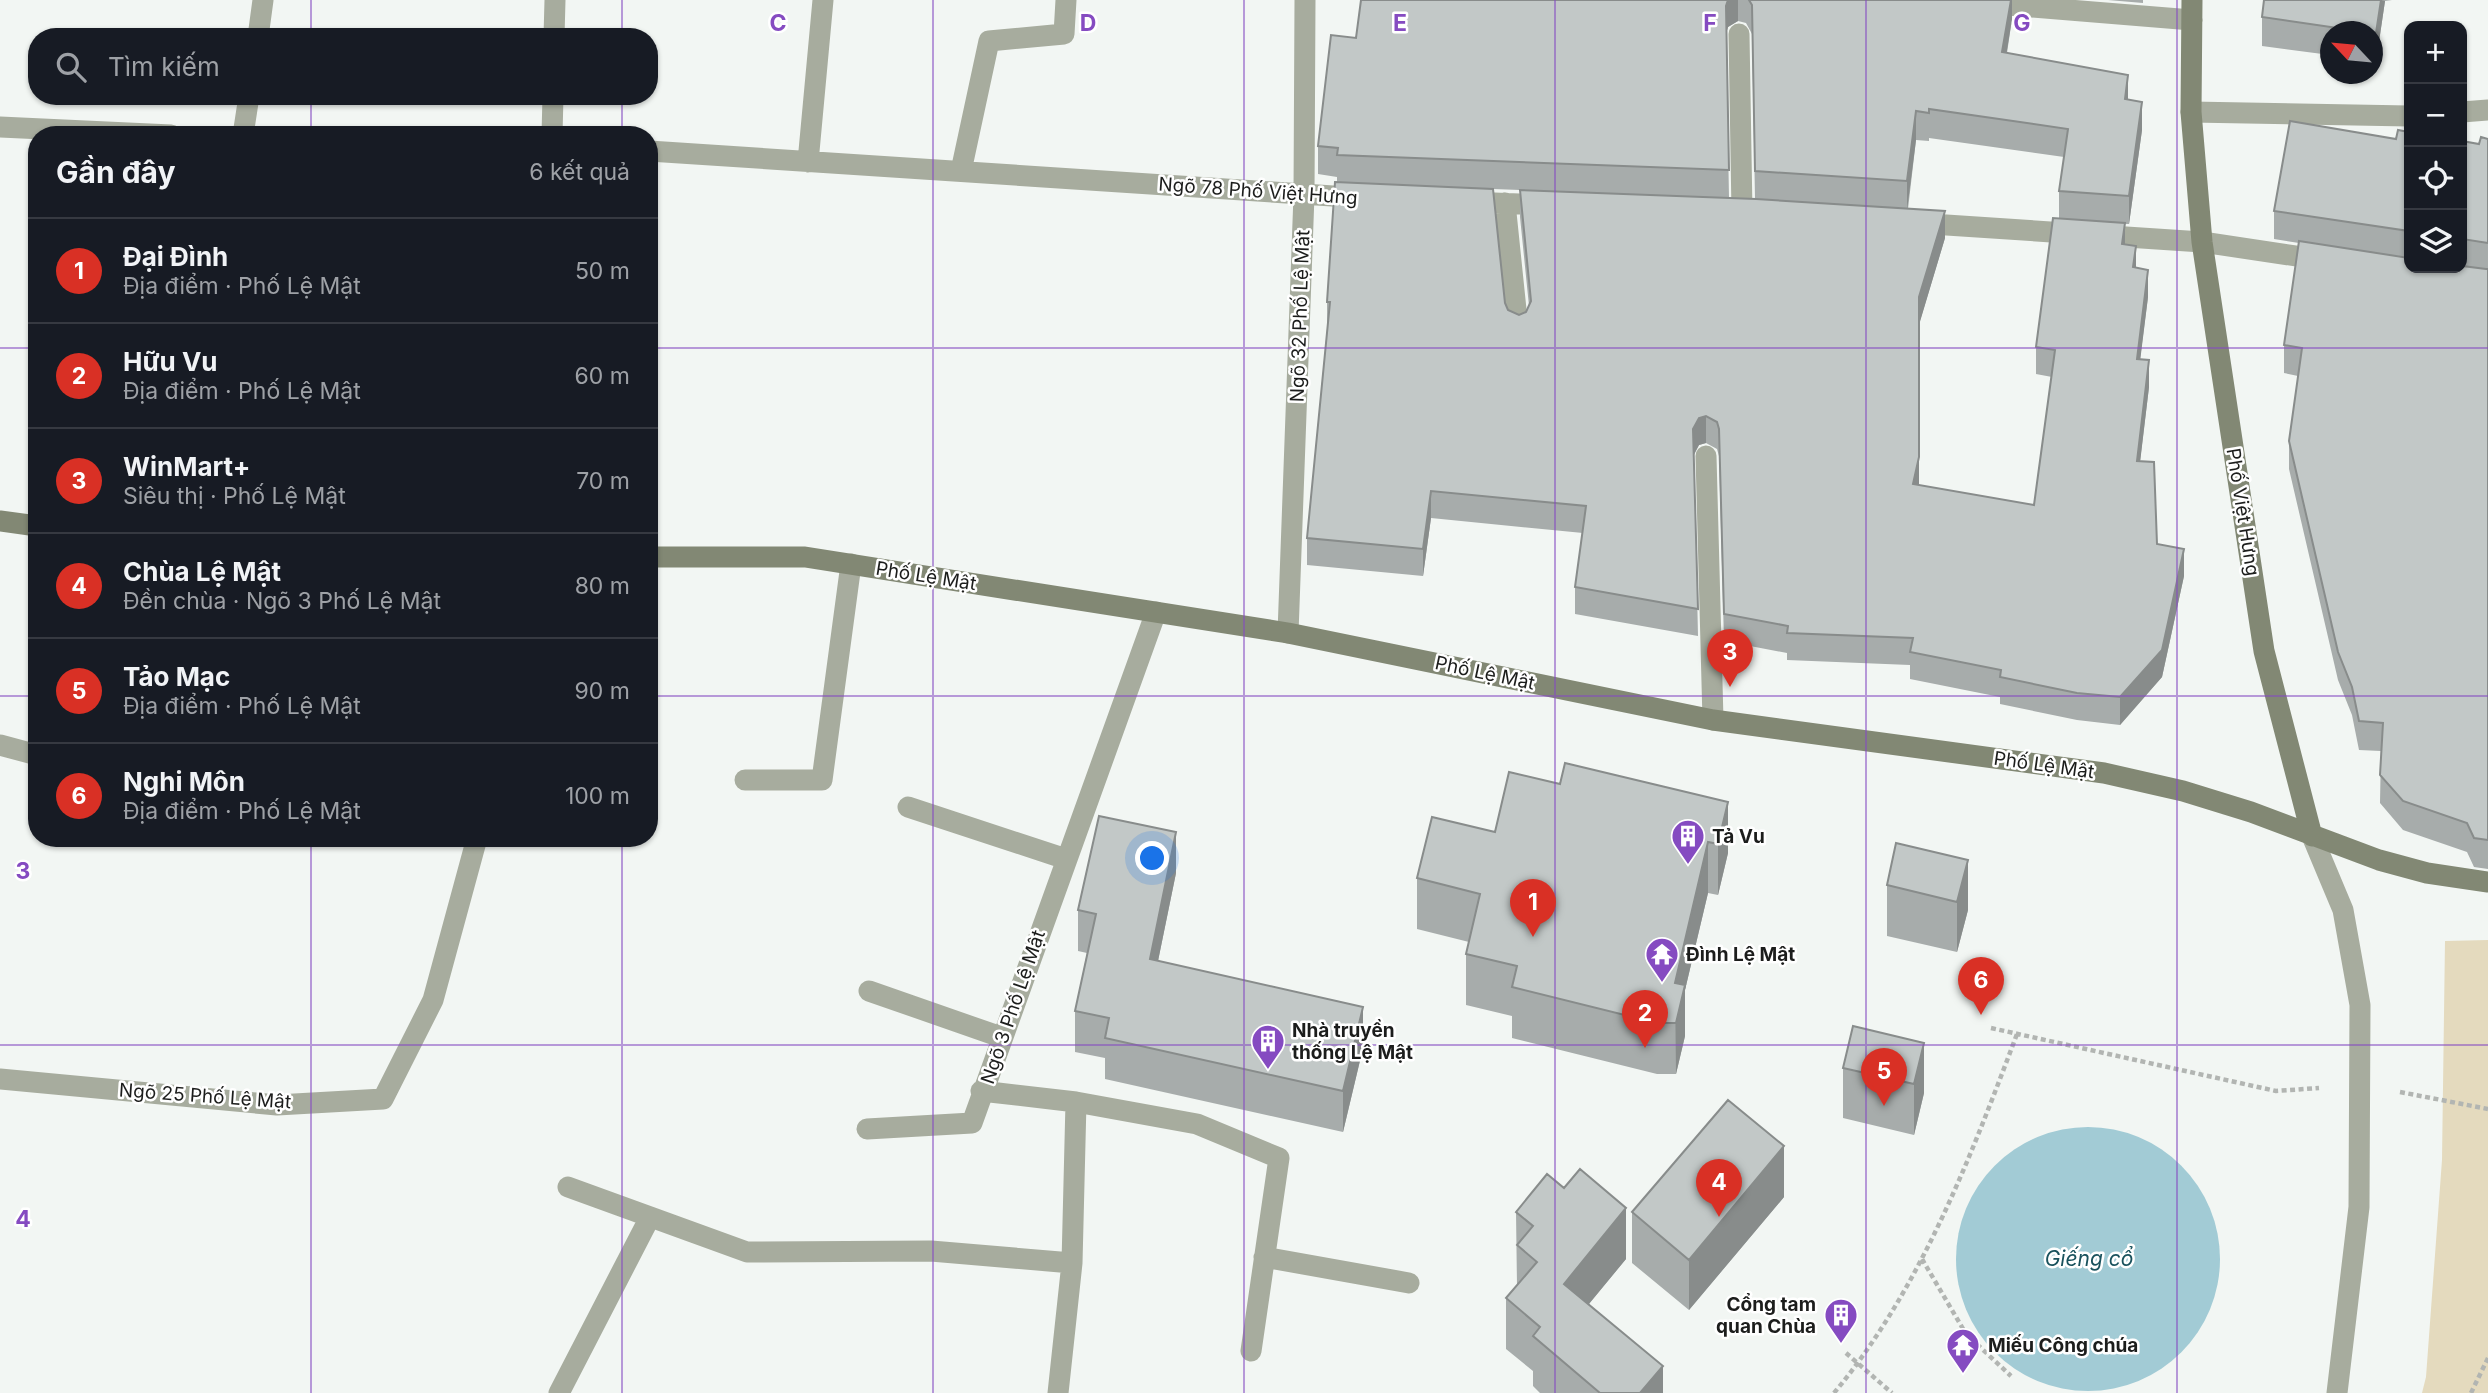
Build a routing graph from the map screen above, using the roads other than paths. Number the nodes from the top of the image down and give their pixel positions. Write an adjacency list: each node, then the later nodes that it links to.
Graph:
1 (263, 0): 8 (street)
2 (555, 0): 9 (street)
3 (823, 0): 22 (street)
4 (1066, 0): 23 (street)
5 (1305, 0): 24 (street, Ngõ 32 Phố Lệ Mật)
6 (1946, 0): 7 (street)
7 (2192, 10): 14 (street, Phố Việt Hưng)
8 (259, 28)
9 (554, 28)
10 (1739, 34): 29 (street)
11 (248, 105): 17 (street)
12 (553, 105): 18 (street)
13 (2488, 110): 15 (street)
14 (2191, 112): 16 (street); 31 (street, Phố Việt Hưng)
15 (2467, 112)
16 (2404, 116)
17 (244, 126)
18 (552, 126)
19 (0, 127): 20 (street)
20 (28, 128)
21 (658, 151): 22 (street, Ngõ 78 Phố Việt Hưng)
22 (808, 162): 23 (street, Ngõ 78 Phố Việt Hưng)
23 (961, 171): 24 (street, Ngõ 78 Phố Việt Hưng)
24 (1304, 195): 25 (street, Ngõ 78 Phố Việt Hưng); 40 (street, Ngõ 32 Phố Lệ Mật)
25 (1384, 198)
26 (1451, 201): 27 (street)
27 (1505, 203): 28 (street); 33 (street)
28 (1574, 206)
29 (1741, 213)
30 (1896, 222): 31 (street)
31 (2202, 242): 32 (street); 46 (street, Phố Việt Hưng)
32 (2338, 262)
33 (1518, 329)
34 (1706, 456): 41 (street)
35 (0, 521): 36 (street)
36 (28, 525)
37 (658, 556): 38 (street, Phố Lệ Mật)
38 (851, 564): 39 (street, Phố Lệ Mật); 44 (street)
39 (1156, 612): 40 (street, Phố Lệ Mật); 48 (street, Ngõ 3 Phố Lệ Mật)
40 (1289, 633): 41 (street, Phố Lệ Mật)
41 (1713, 720): 46 (street, Phố Lệ Mật)
42 (0, 745): 43 (street)
43 (28, 753)
44 (745, 780)
45 (908, 807): 48 (street)
46 (2312, 836): 49 (street); 64 (street)
47 (475, 847): 52 (street, Ngõ 25 Phố Lệ Mật)
48 (1066, 859): 51 (street, Ngõ 3 Phố Lệ Mật)
49 (2488, 882)
50 (869, 991): 51 (street)
51 (1000, 1037): 53 (street, Ngõ 3 Phố Lệ Mật)
52 (0, 1079)
53 (981, 1091): 54 (street, Ngõ 3 Phố Lệ Mật); 55 (street)
54 (1076, 1102): 58 (street, Ngõ 3 Phố Lệ Mật); 59 (street)
55 (867, 1129)
56 (568, 1187): 57 (street)
57 (650, 1217): 59 (street); 62 (street)
58 (1264, 1257): 60 (street); 61 (street, Ngõ 3 Phố Lệ Mật)
59 (1072, 1263): 63 (street)
60 (1409, 1283)
61 (1251, 1351)
62 (559, 1393)
63 (1058, 1393)
64 (2337, 1393)

